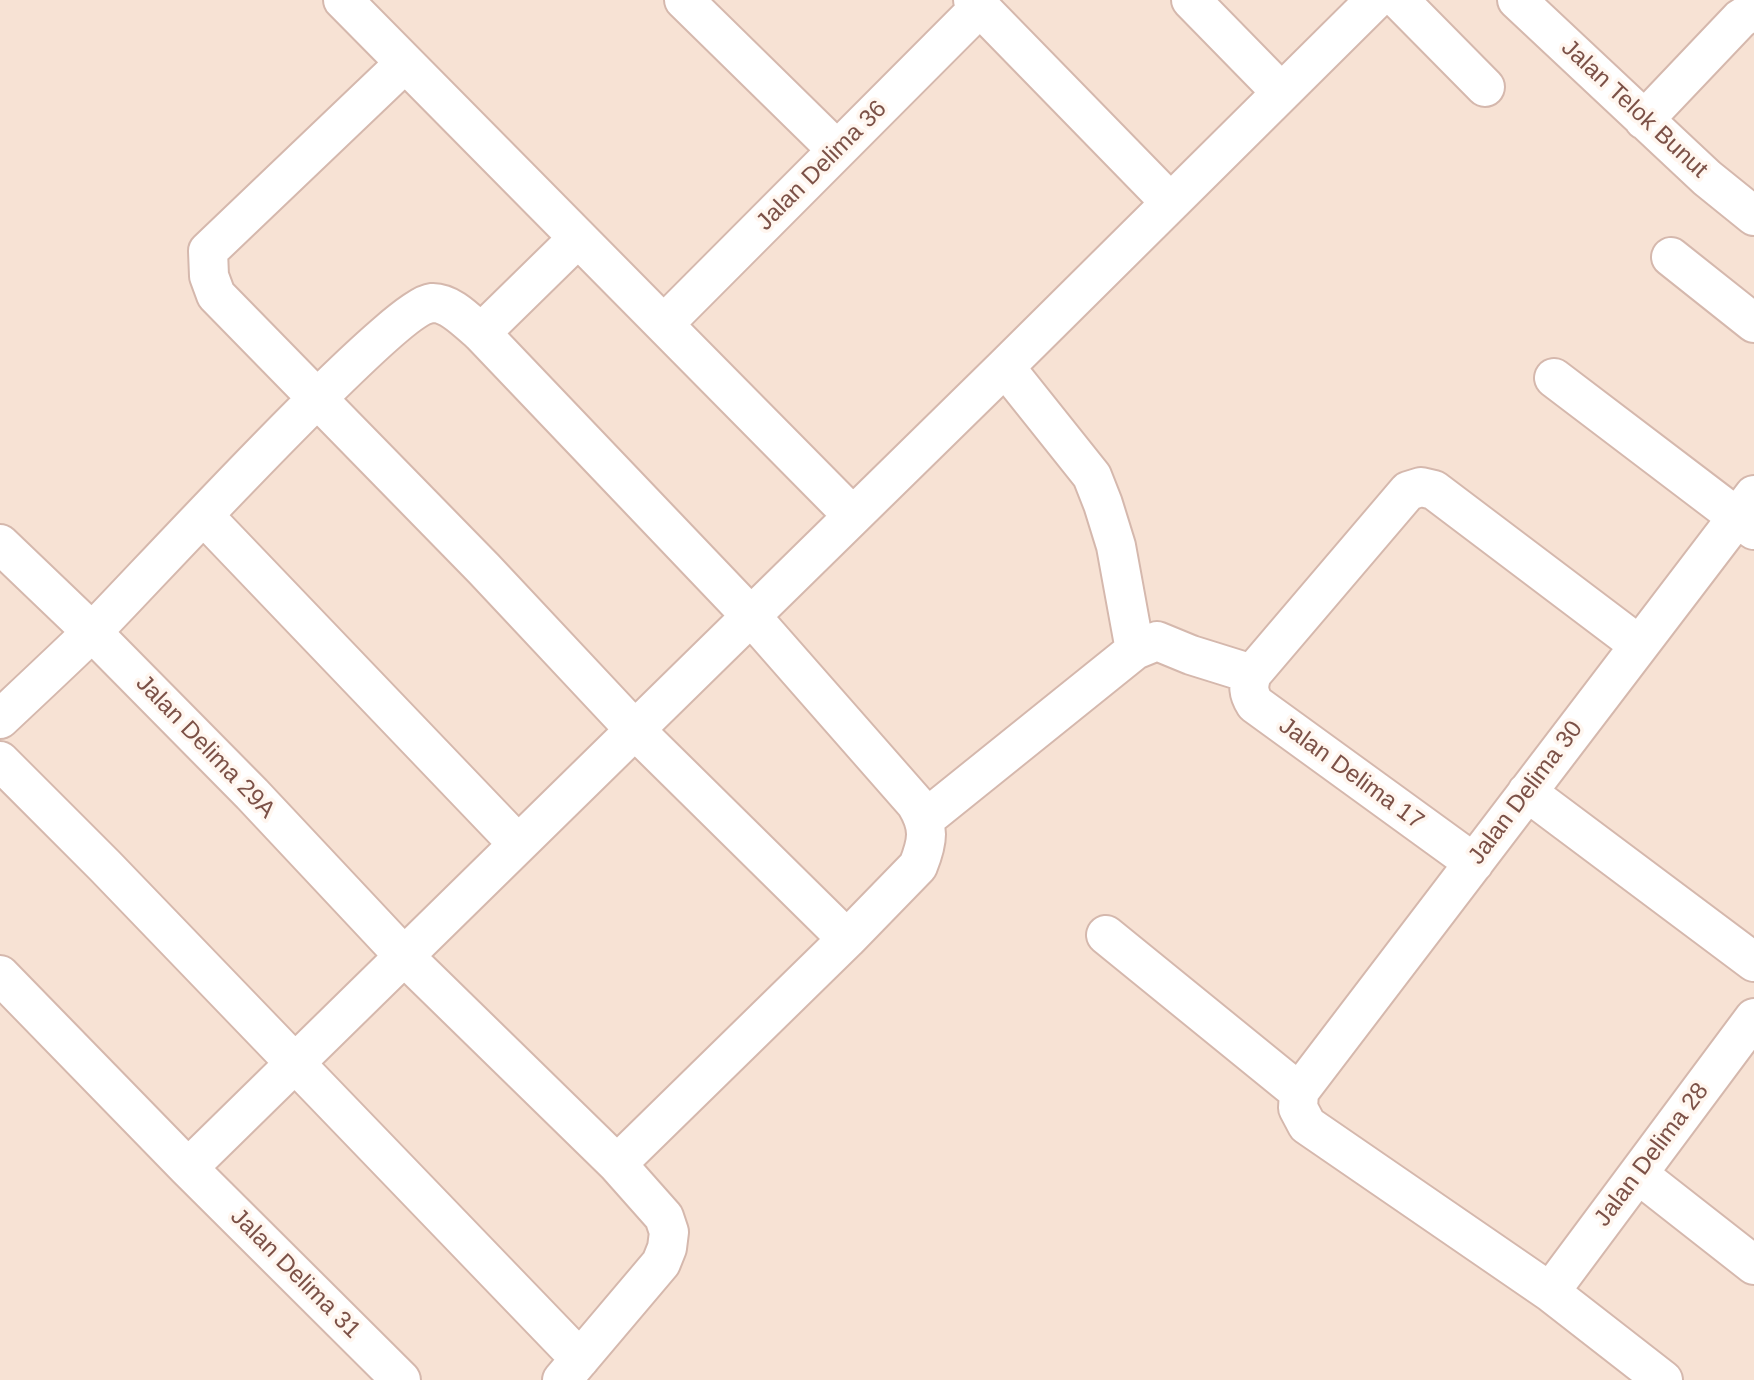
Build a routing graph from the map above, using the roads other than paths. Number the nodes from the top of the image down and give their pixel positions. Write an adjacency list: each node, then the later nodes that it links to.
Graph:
1 (684, 0): 13 (street)
2 (1191, 0): 11 (street)
3 (1375, 0): 11 (street)
4 (1399, 0): 10 (street)
5 (1517, 0): 12 (street, Jalan Telok Bunut)
6 (976, 4): 13 (street, Jalan Delima 36); 14 (street)
7 (363, 7): 9 (street)
8 (1754, 10): 12 (street)
9 (405, 63): 16 (street); 23 (street)
10 (1485, 87)
11 (1281, 92): 14 (street)
12 (1644, 120): 15 (street, Jalan Telok Bunut)
13 (837, 150): 19 (street, Jalan Delima 36)
14 (1170, 202): 21 (street)
15 (1754, 216)
16 (578, 238): 19 (street); 20 (street)
17 (1671, 257): 18 (street)
18 (1754, 323)
19 (664, 324): 25 (street)
20 (481, 333): 23 (street); 28 (street)
21 (1006, 367): 25 (street); 31 (street)
22 (1554, 378): 24 (street)
23 (317, 399): 26 (street); 34 (street)
24 (1748, 514): 30 (street, Jalan Delima 30)
25 (852, 515): 28 (street)
26 (204, 516): 29 (street); 38 (street)
27 (0, 544): 29 (street, Jalan Delima 29A)
28 (750, 615): 34 (street); 37 (street)
29 (92, 632): 33 (street); 42 (street, Jalan Delima 29A)
30 (1639, 645): 32 (street); 36 (street, Jalan Delima 30)
31 (1135, 650): 32 (street); 37 (street)
32 (1252, 674): 39 (street, Jalan Delima 17)
33 (0, 719)
34 (634, 729): 38 (street); 41 (street)
35 (0, 761): 46 (street)
36 (1527, 792): 39 (street, Jalan Delima 30); 43 (street)
37 (925, 819): 41 (street)
38 (518, 844): 42 (street)
39 (1474, 863): 47 (street, Jalan Delima 30)
40 (1106, 935): 47 (street)
41 (847, 939): 48 (street)
42 (404, 956): 46 (street); 48 (street, Jalan Delima 29A)
43 (1754, 962)
44 (0, 975): 49 (street, Jalan Delima 31)
45 (1754, 1018): 50 (street, Jalan Delima 28)
46 (295, 1062): 49 (street); 53 (street)
47 (1299, 1092): 52 (street)
48 (617, 1164): 53 (street, Jalan Delima 29A)
49 (188, 1168): 54 (street, Jalan Delima 31)
50 (1638, 1174): 51 (street); 52 (street, Jalan Delima 28)
51 (1754, 1265)
52 (1550, 1292): 55 (street)
53 (571, 1370)
54 (401, 1380)
55 (1663, 1380)

